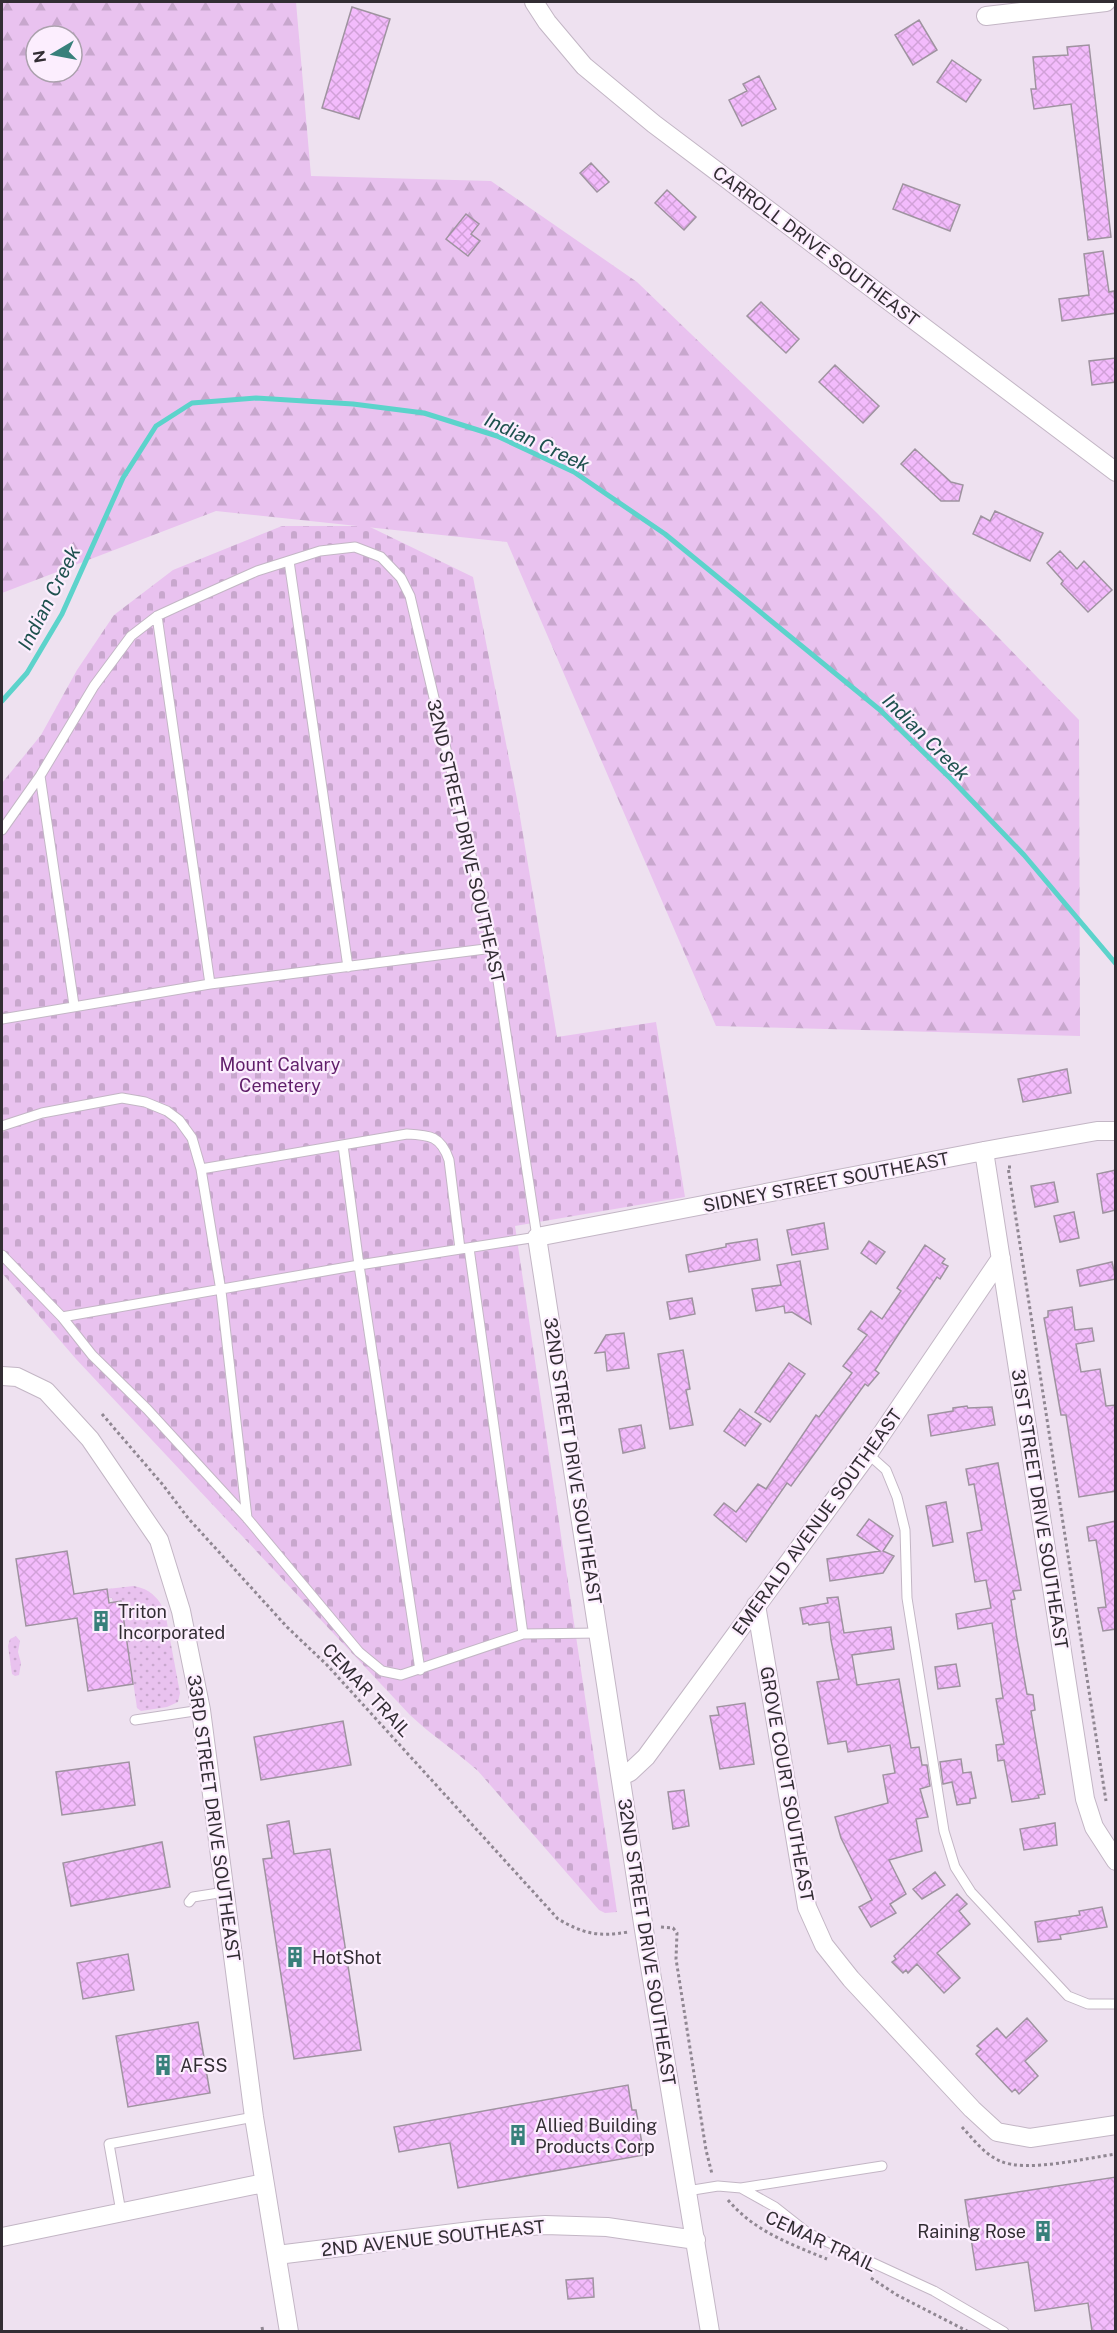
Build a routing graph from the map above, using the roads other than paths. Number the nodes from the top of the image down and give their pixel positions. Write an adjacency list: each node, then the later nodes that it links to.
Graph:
1 (534, 2): 4 (street, CARROLL DRIVE SOUTHEAST)
2 (1106, 2): 3 (street)
3 (986, 16)
4 (1116, 472)
5 (289, 561): 6 (lane, 32ND STREET DRIVE SOUTHEAST); 9 (lane, 32ND STREET DRIVE SOUTHEAST); 10 (lane)
6 (157, 616): 7 (lane, 32ND STREET DRIVE SOUTHEAST); 11 (lane)
7 (40, 776): 8 (lane, 32ND STREET DRIVE SOUTHEAST); 12 (lane)
8 (2, 830)
9 (493, 948): 10 (lane); 19 (lane, 32ND STREET DRIVE SOUTHEAST)
10 (348, 966): 11 (lane)
11 (210, 984): 12 (lane)
12 (74, 1005): 13 (lane)
13 (2, 1019)
14 (2, 1126): 18 (lane)
15 (1116, 1131): 17 (street, SIDNEY STREET SOUTHEAST)
16 (343, 1145): 18 (lane); 20 (lane); 23 (lane)
17 (984, 1151): 19 (street, SIDNEY STREET SOUTHEAST); 22 (street, 31ST STREET DRIVE SOUTHEAST)
18 (201, 1169): 24 (lane)
19 (537, 1238): 20 (lane); 30 (street, 32ND STREET DRIVE SOUTHEAST)
20 (465, 1248): 23 (lane); 31 (lane)
21 (2, 1255): 25 (lane)
22 (1001, 1258): 27 (street, EMERALD AVENUE SOUTHEAST); 36 (street, 31ST STREET DRIVE SOUTHEAST)
23 (359, 1265): 24 (lane); 32 (lane)
24 (221, 1291): 25 (lane); 28 (lane)
25 (62, 1317): 28 (lane)
26 (2, 1376): 33 (street, 33RD STREET DRIVE SOUTHEAST)
27 (868, 1454): 29 (street, EMERALD AVENUE SOUTHEAST); 39 (lane)
28 (247, 1518): 32 (lane)
29 (756, 1605): 35 (street, EMERALD AVENUE SOUTHEAST); 41 (street, GROVE COURT SOUTHEAST)
30 (600, 1633): 31 (lane); 35 (street, 32ND STREET DRIVE SOUTHEAST)
31 (523, 1634): 32 (lane)
32 (420, 1670)
33 (201, 1710): 34 (lane); 37 (street, 33RD STREET DRIVE SOUTHEAST)
34 (135, 1720)
35 (622, 1776): 45 (street, 32ND STREET DRIVE SOUTHEAST)
36 (1116, 1861)
37 (225, 1892): 38 (lane); 40 (street, 33RD STREET DRIVE SOUTHEAST)
38 (189, 1902)
39 (1116, 2004)
40 (254, 2117): 43 (street, 33RD STREET DRIVE SOUTHEAST); 46 (lane)
41 (1116, 2125)
42 (882, 2166): 44 (lane)
43 (264, 2183): 46 (street); 49 (street, 33RD STREET DRIVE SOUTHEAST)
44 (741, 2188): 45 (lane); 52 (lane)
45 (687, 2191): 48 (street, 32ND STREET DRIVE SOUTHEAST)
46 (121, 2212): 47 (street)
47 (2, 2237)
48 (696, 2240): 49 (street, 2ND AVENUE SOUTHEAST); 51 (street, 32ND STREET DRIVE SOUTHEAST)
49 (277, 2255): 50 (street, 33RD STREET DRIVE SOUTHEAST)
50 (289, 2331)
51 (710, 2331)
52 (1004, 2331)

